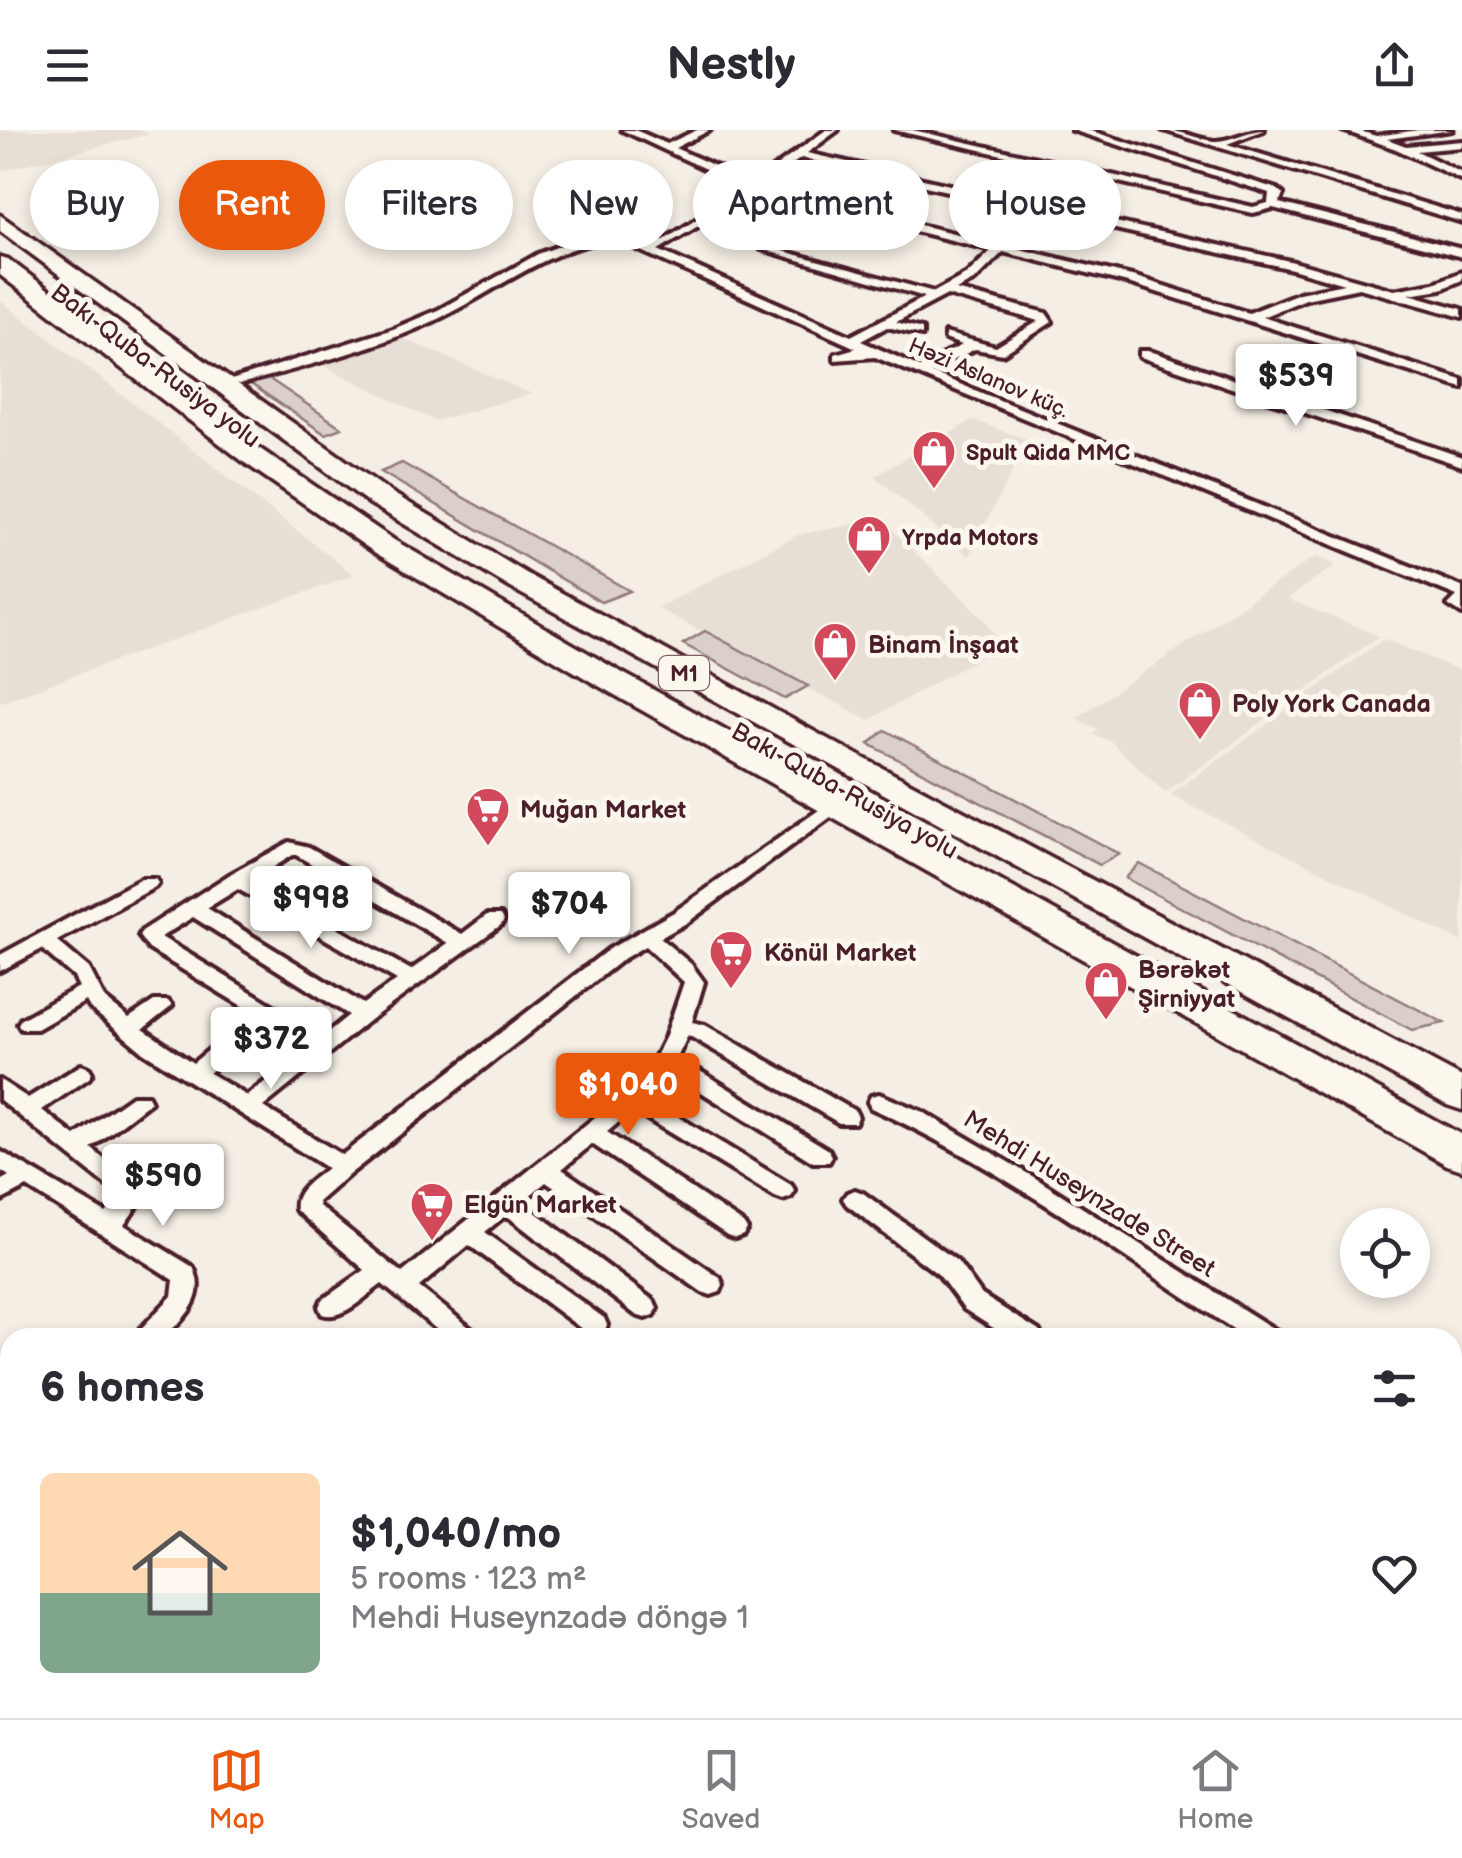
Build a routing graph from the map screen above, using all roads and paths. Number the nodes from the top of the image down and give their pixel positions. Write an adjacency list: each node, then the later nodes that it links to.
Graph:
1 (626, 130): 14 (street)
2 (705, 130): 14 (street)
3 (833, 130): 16 (street)
4 (899, 130): 10 (street)
5 (1076, 130): 24 (street)
6 (1168, 130): 13 (street)
7 (1259, 130): 13 (street)
8 (1347, 130): 11 (street)
9 (1447, 130): 11 (street)
10 (942, 134): 24 (street)
11 (1374, 138): 15 (street)
12 (1462, 144): 15 (street)
13 (1216, 145): 22 (street)
14 (667, 148): 17 (street)
15 (1404, 149): 20 (street)
16 (800, 155): 18 (street); 28 (street)
17 (693, 160)
18 (793, 160)
19 (1462, 160): 20 (street)
20 (1433, 163): 21 (street)
21 (1462, 177)
22 (1361, 187): 23 (street); 26 (street)
23 (1341, 194)
24 (1274, 205): 36 (street)
25 (0, 209): 53 (highway)
26 (1462, 218)
27 (0, 222): 83 (highway, Bakı-Quba-Rusiya yolu / M1)
28 (1139, 232): 29 (street); 39 (street)
29 (1121, 246)
30 (0, 248): 90 (highway, Bakı-Quba-Rusiya yolu / M1)
31 (564, 250): 53 (street)
32 (652, 250): 47 (street, Həzi Aslanov küç.)
33 (776, 250): 40 (street)
34 (999, 250): 40 (street)
35 (1009, 250): 43 (street)
36 (1462, 253)
37 (0, 264): 60 (highway)
38 (1462, 276): 41 (street)
39 (1362, 284): 41 (street); 43 (street)
40 (941, 293): 44 (street); 48 (street)
41 (1395, 293): 42 (street)
42 (1462, 313)
43 (1253, 316): 55 (street)
44 (886, 322): 45 (street); 47 (street)
45 (917, 332)
46 (950, 336): 48 (street)
47 (855, 340): 49 (street, Həzi Aslanov küç.)
48 (973, 346): 52 (street)
49 (882, 352): 51 (street); 52 (street, Həzi Aslanov küç.)
50 (1145, 354): 57 (street)
51 (840, 357)
52 (922, 371): 54 (street, Həzi Aslanov küç.)
53 (235, 381): 79 (highway)
54 (942, 382): 56 (street); 58 (street, Həzi Aslanov küç.)
55 (1462, 384)
56 (919, 392)
57 (1462, 462)
58 (1462, 597): 59 (street)
59 (1462, 609)
60 (836, 804): 65 (street); 93 (highway)
61 (236, 880): 63 (street); 67 (street); 69 (street)
62 (148, 884): 66 (street)
63 (192, 908): 72 (street); 77 (street)
64 (494, 920): 67 (street)
65 (648, 936): 74 (street); 96 (street)
66 (43, 940): 68 (street); 70 (street)
67 (461, 942): 69 (street)
68 (0, 964)
69 (411, 979): 72 (street)
70 (90, 990): 73 (street); 75 (street)
71 (161, 1006): 75 (street)
72 (364, 1014): 77 (street)
73 (30, 1024)
74 (680, 1026): 78 (street); 89 (street)
75 (128, 1029): 81 (street)
76 (230, 1044): 81 (street)
77 (324, 1046): 88 (street)
78 (664, 1066): 84 (street); 94 (street)
79 (1462, 1071)
80 (81, 1073): 87 (street)
81 (193, 1074): 88 (street)
82 (0, 1088): 87 (street)
83 (1462, 1095)
84 (633, 1100): 91 (street); 99 (street)
85 (140, 1102): 92 (street)
86 (879, 1102): 114 (street, Mehdi Huseynzadе Street)
87 (29, 1108): 92 (street)
88 (247, 1108): 96 (street)
89 (847, 1117)
90 (1462, 1131)
91 (592, 1133): 97 (street); 104 (street)
92 (76, 1147): 103 (street)
93 (1462, 1154)
94 (822, 1156)
95 (0, 1159): 98 (street)
96 (343, 1167): 106 (street)
97 (546, 1170): 102 (street); 107 (street)
98 (27, 1176): 100 (street); 103 (street)
99 (783, 1191)
100 (0, 1192)
101 (855, 1199): 113 (street)
102 (506, 1202): 105 (street); 109 (street)
103 (108, 1227): 111 (street)
104 (735, 1229)
105 (468, 1232): 106 (street); 110 (street)
106 (392, 1278): 108 (street); 112 (street)
107 (710, 1285)
108 (331, 1308)
109 (644, 1308)
110 (595, 1325)
111 (155, 1328)
112 (453, 1328)
113 (1014, 1328)
114 (1252, 1328)

